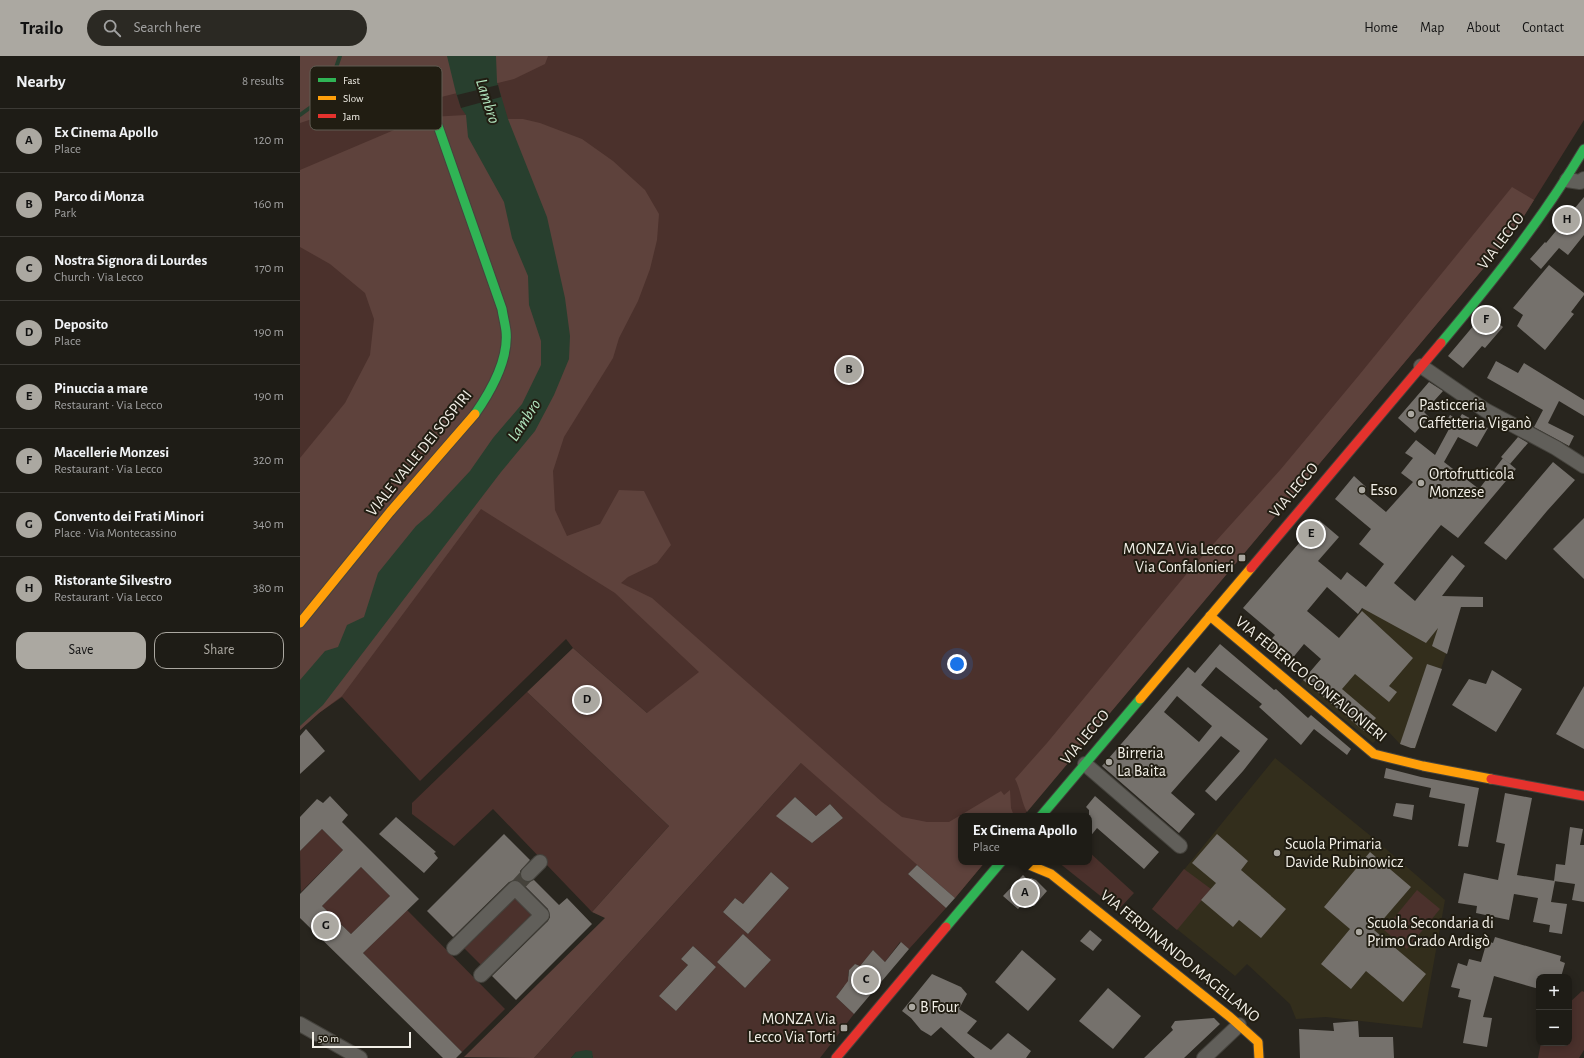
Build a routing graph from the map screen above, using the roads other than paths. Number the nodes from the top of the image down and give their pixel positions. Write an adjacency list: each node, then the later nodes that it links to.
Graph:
1 (439, 130): 8 (street, VIALE VALLE DEI SOSPIRI)
2 (1584, 149): 4 (street, VIA LECCO)
3 (1584, 179): 4 (street)
4 (1567, 180): 5 (street, VIA LECCO)
5 (1421, 366): 6 (street); 7 (street, VIA LECCO)
6 (1584, 466)
7 (1210, 616): 9 (street, VIA LECCO); 10 (street, VIA FEDERICO CONFALONIERI)
8 (300, 623)
9 (1085, 764): 11 (street, VIA LECCO); 12 (street)
10 (1584, 796)
11 (1044, 813)
12 (1180, 846)
13 (540, 862): 17 (street)
14 (998, 865): 24 (street)
15 (1029, 865): 18 (street, VIA FERDINANDO MAGELLANO)
16 (1046, 865): 18 (street, VIA FERDINANDO MAGELLANO)
17 (528, 874)
18 (1068, 886): 22 (street, VIA FERDINANDO MAGELLANO)
19 (454, 948): 20 (street)
20 (481, 975)
21 (300, 1024): 23 (street)
22 (1239, 1025): 25 (street); 26 (street, VIA FERDINANDO MAGELLANO)
23 (360, 1058)
24 (836, 1058)
25 (1204, 1058)
26 (1259, 1058)

